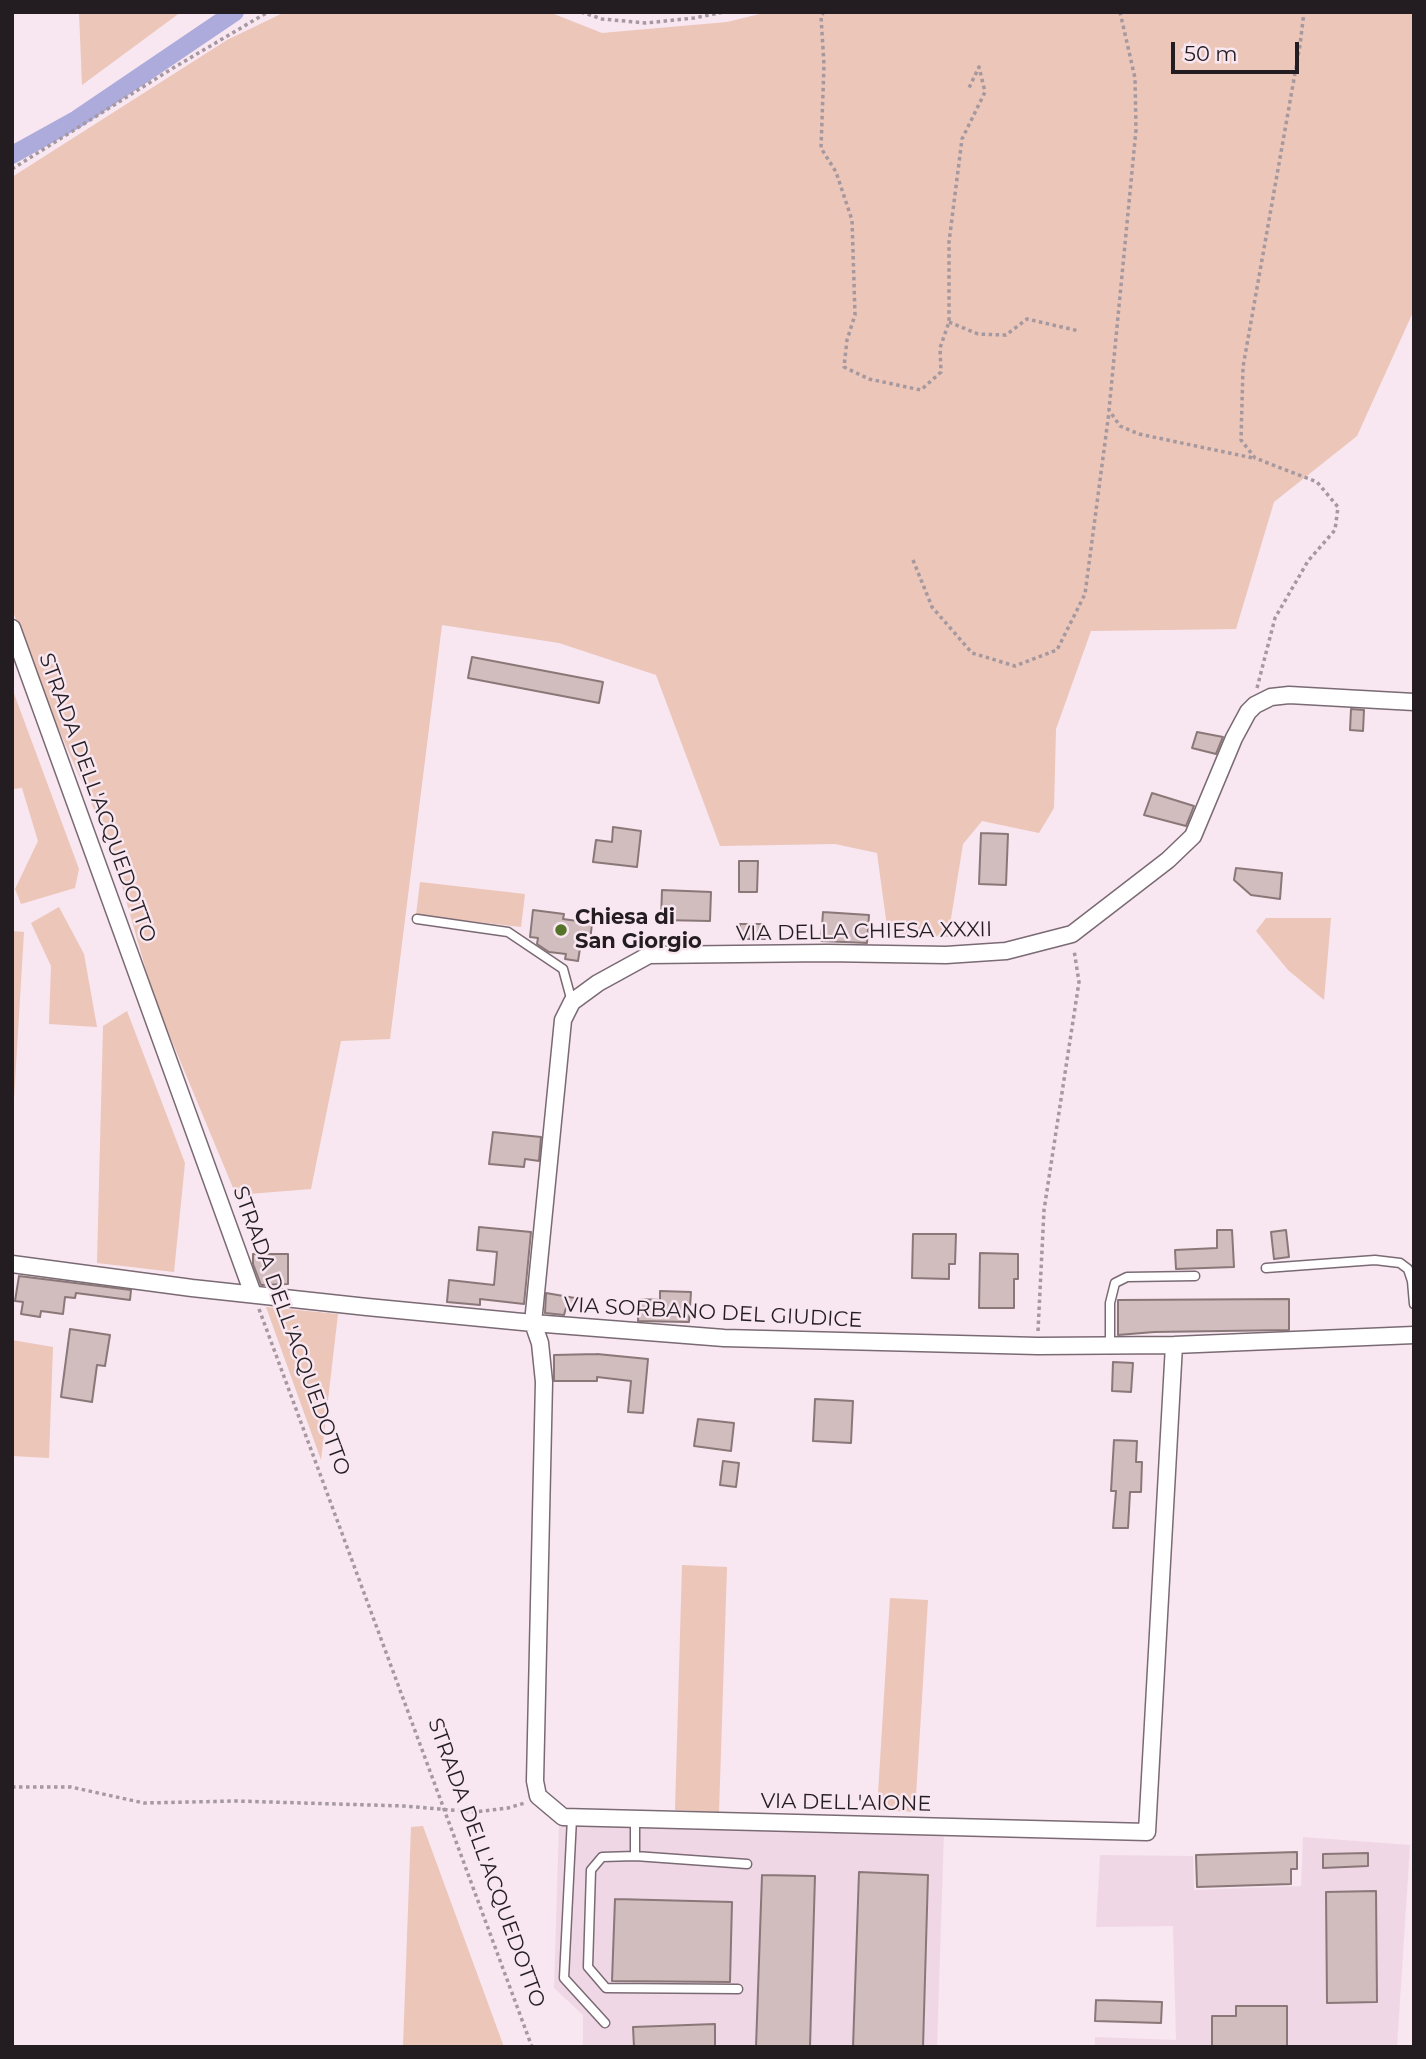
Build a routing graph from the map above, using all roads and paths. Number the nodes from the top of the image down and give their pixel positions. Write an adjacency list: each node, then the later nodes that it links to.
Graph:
1 (268, 12): 8 (path)
2 (581, 12): 3 (path)
3 (724, 12)
4 (824, 12): 9 (path)
5 (1121, 12): 11 (path)
6 (1304, 12): 12 (path)
7 (968, 90): 9 (path)
8 (12, 169)
9 (949, 322): 10 (path)
10 (1079, 331)
11 (1109, 410): 12 (path); 13 (path)
12 (1255, 458): 16 (path)
13 (914, 560)
14 (12, 628): 23 (street, STRADA DELL'ACQUEDOTTO)
15 (1414, 702): 16 (street)
16 (1255, 705): 18 (street, VIA DELLA CHIESA XXXII)
17 (417, 919): 19 (lane)
18 (1072, 934): 19 (street, VIA DELLA CHIESA XXXII); 28 (path)
19 (572, 1002): 25 (street)
20 (12, 1264): 23 (street, VIA SORBANO DEL GIUDICE)
21 (1266, 1268): 24 (lane)
22 (1195, 1276): 29 (lane)
23 (253, 1294): 25 (street, VIA SORBANO DEL GIUDICE); 32 (path, STRADA DELL'ACQUEDOTTO)
24 (1414, 1304)
25 (533, 1323): 28 (street, VIA SORBANO DEL GIUDICE); 31 (street)
26 (1414, 1335): 27 (street, VIA SORBANO DEL GIUDICE)
27 (1174, 1345): 29 (street, VIA SORBANO DEL GIUDICE); 34 (street, VIA DELL'AIONE)
28 (1038, 1346): 29 (street, VIA SORBANO DEL GIUDICE)
29 (1110, 1346)
30 (12, 1787): 32 (path)
31 (538, 1796): 32 (path); 33 (street)
32 (444, 1811): 39 (path, STRADA DELL'ACQUEDOTTO)
33 (572, 1818): 34 (street, VIA DELL'AIONE); 38 (lane)
34 (635, 1819): 35 (lane)
35 (635, 1856): 36 (lane); 37 (lane)
36 (747, 1864)
37 (738, 1989)
38 (605, 2023)
39 (532, 2047)

